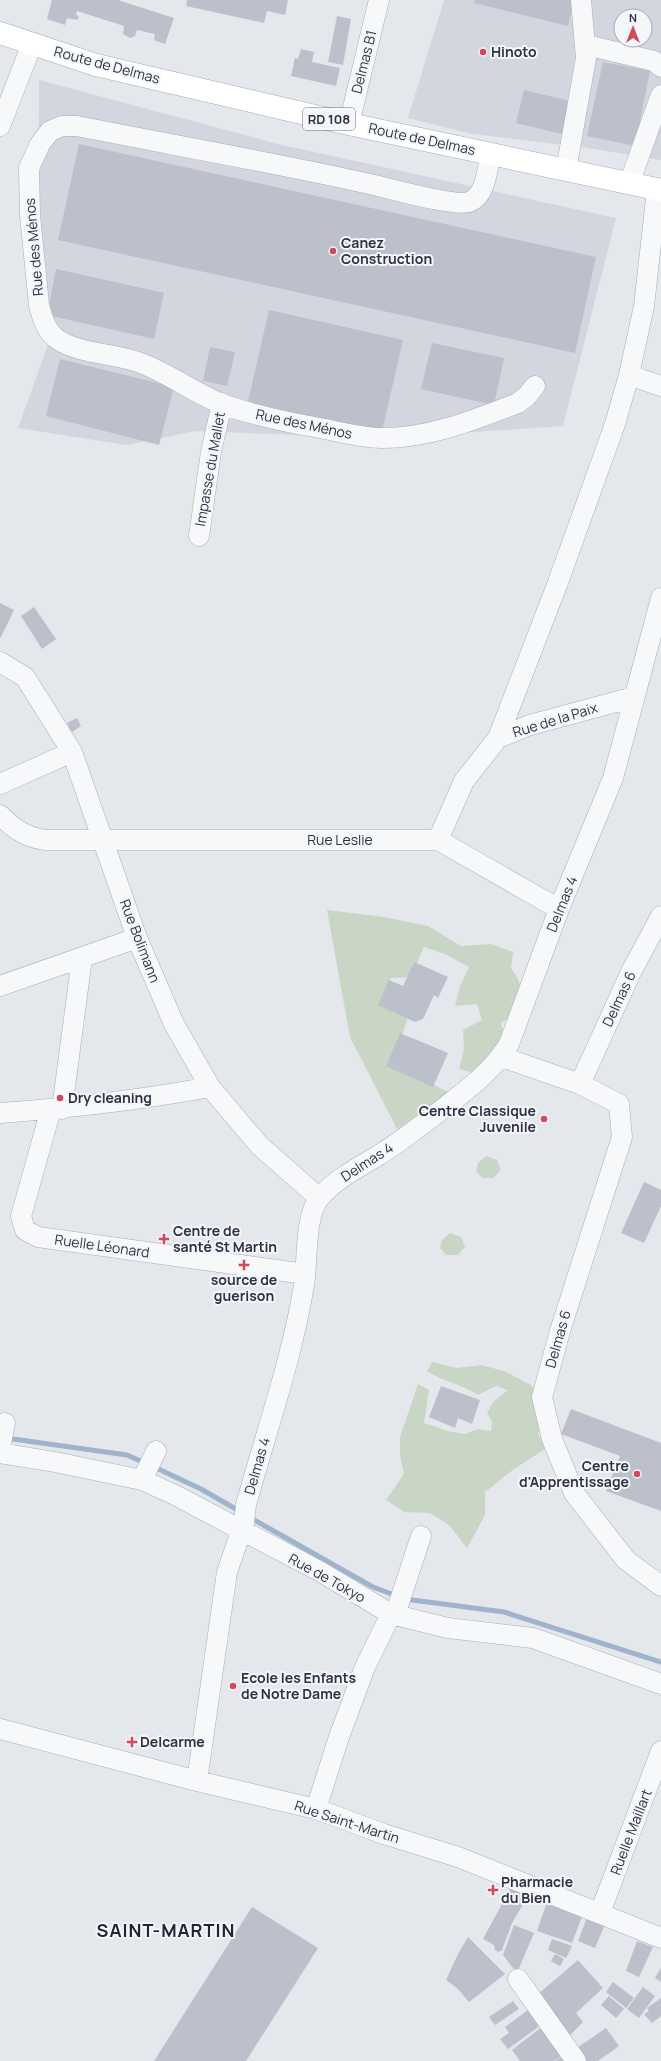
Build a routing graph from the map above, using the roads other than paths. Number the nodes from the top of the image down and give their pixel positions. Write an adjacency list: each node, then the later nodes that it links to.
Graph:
1 (379, 0): 5 (street, Delmas B1)
2 (392, 0): 5 (street)
3 (581, 0): 7 (street)
4 (0, 33): 6 (main road, Route de Delmas / RD 108)
5 (369, 40): 10 (street, Delmas B1)
6 (32, 44): 10 (main road, Route de Delmas / RD 108); 11 (street)
7 (586, 45): 8 (street); 13 (street)
8 (661, 67)
9 (661, 95): 14 (street)
10 (348, 124): 12 (main road, Route de Delmas / RD 108)
11 (0, 126)
12 (491, 154): 13 (main road, Route de Delmas / RD 108); 19 (street, Rue des Ménos)
13 (566, 170): 14 (main road, Route de Delmas / RD 108)
14 (629, 184): 15 (main road, Route de Delmas / RD 108)
15 (659, 190): 16 (street)
16 (628, 375): 18 (street); 24 (street)
17 (535, 386): 19 (street, Rue des Ménos)
18 (661, 386)
19 (222, 403): 20 (street, Impasse du Mallet)
20 (199, 536)
21 (661, 598): 23 (street, Delmas 4)
22 (0, 662): 25 (street, Rue Bolimann)
23 (634, 697): 24 (street, Rue de la Paix); 30 (street, Delmas 4)
24 (498, 738): 29 (street, Rue de la Paix)
25 (72, 752): 26 (street); 28 (street, Rue Bolimann)
26 (0, 784)
27 (0, 815): 28 (street, Rue Leslie)
28 (102, 839): 29 (street, Rue Leslie); 32 (street, Rue Bolimann)
29 (438, 840): 30 (street, Rue Leslie)
30 (559, 909): 35 (street, Delmas 4)
31 (658, 926): 36 (street, Delmas 6)
32 (137, 938): 33 (street); 37 (street, Rue Bolimann)
33 (82, 958): 34 (street); 38 (street, Ruelle Léonard)
34 (0, 986)
35 (502, 1057): 36 (street, Delmas 6); 40 (street, Delmas 4)
36 (580, 1084): 49 (street, Delmas 6)
37 (210, 1087): 38 (street); 40 (street, Rue Bolimann)
38 (57, 1109): 39 (street); 41 (street, Ruelle Léonard)
39 (0, 1113)
40 (319, 1198): 41 (street, Delmas 4)
41 (305, 1274): 47 (street, Delmas 4)
42 (5, 1423): 43 (street)
43 (0, 1447)
44 (156, 1451): 46 (street)
45 (0, 1453): 46 (street, Rue de Tokyo)
46 (143, 1476): 47 (street, Rue de Tokyo)
47 (244, 1519): 50 (street, Rue de Tokyo); 54 (street, Delmas 4)
48 (421, 1536): 50 (street)
49 (661, 1586)
50 (394, 1612): 51 (street, Rue de Tokyo); 55 (street)
51 (661, 1684)
52 (0, 1729): 54 (street, Rue Saint-Martin)
53 (661, 1751): 56 (street, Ruelle Maillart)
54 (197, 1781): 55 (street, Rue Saint-Martin)
55 (316, 1809): 56 (street, Rue Saint-Martin)
56 (600, 1913): 57 (street, Rue Saint-Martin)
57 (661, 1938)
58 (518, 1979): 59 (street)
59 (576, 2061)

